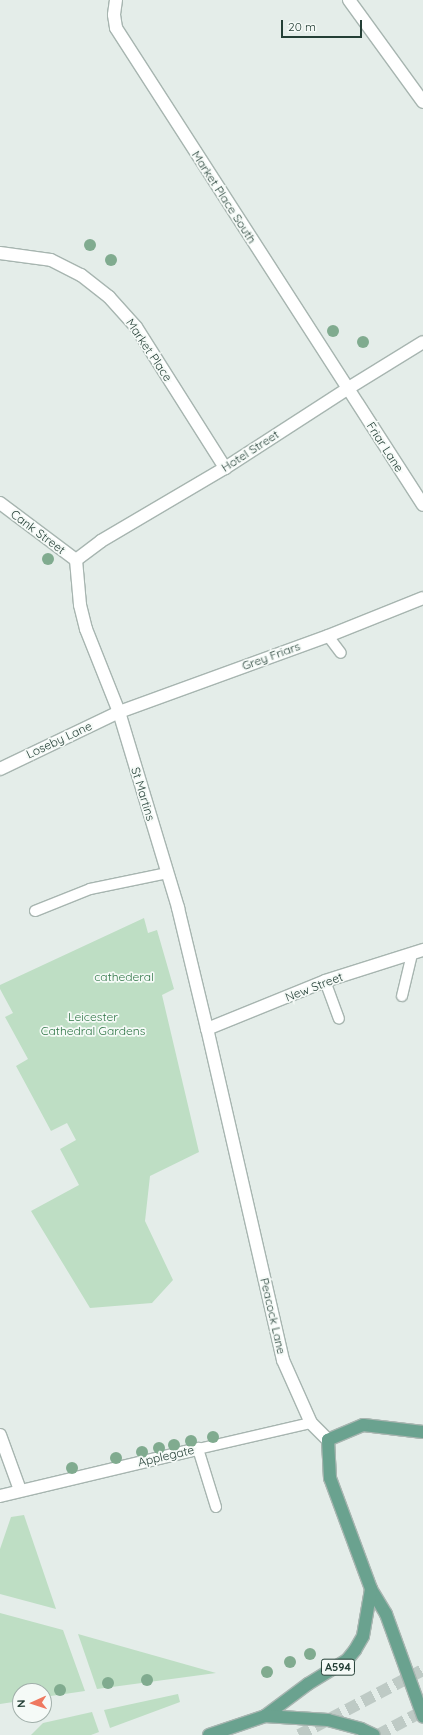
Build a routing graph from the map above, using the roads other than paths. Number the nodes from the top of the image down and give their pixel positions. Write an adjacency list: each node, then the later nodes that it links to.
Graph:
1 (116, 0): 6 (street, Market Place South)
2 (349, 0): 3 (street)
3 (423, 102)
4 (0, 253): 7 (street, Market Place)
5 (423, 342): 6 (street, Hotel Street)
6 (347, 389): 7 (street, Hotel Street); 9 (street, Friar Lane)
7 (225, 468): 10 (street, Hotel Street)
8 (0, 503): 10 (street, Cank Street)
9 (423, 504)
10 (76, 560): 14 (street, St Martins)
11 (423, 598): 12 (street, Grey Friars)
12 (328, 636): 13 (lane); 14 (street, Grey Friars)
13 (341, 653)
14 (119, 712): 15 (street, Loseby Lane); 16 (street, St Martins)
15 (0, 769)
16 (167, 873): 17 (lane); 22 (street, St Martins)
17 (35, 911)
18 (418, 952): 19 (street, New Street); 20 (lane)
19 (325, 981): 21 (lane); 22 (street, New Street)
20 (402, 996)
21 (338, 1019)
22 (207, 1029): 23 (street, Peacock Lane)
23 (311, 1422): 26 (street, Peacock Lane); 27 (lane, Applegate)
24 (423, 1432): 26 (main road)
25 (0, 1435): 28 (street)
26 (328, 1440): 31 (main road, A594)
27 (198, 1448): 28 (street, Applegate); 30 (lane)
28 (20, 1490): 29 (street, Applegate)
29 (0, 1496)
30 (216, 1507)
31 (371, 1589): 32 (main road, A594); 33 (main road, A594)
32 (265, 1716): 34 (main road, A594); 35 (main road, A594)
33 (423, 1716)
34 (360, 1732): 36 (main road, A594)
35 (209, 1735)
36 (374, 1735)

